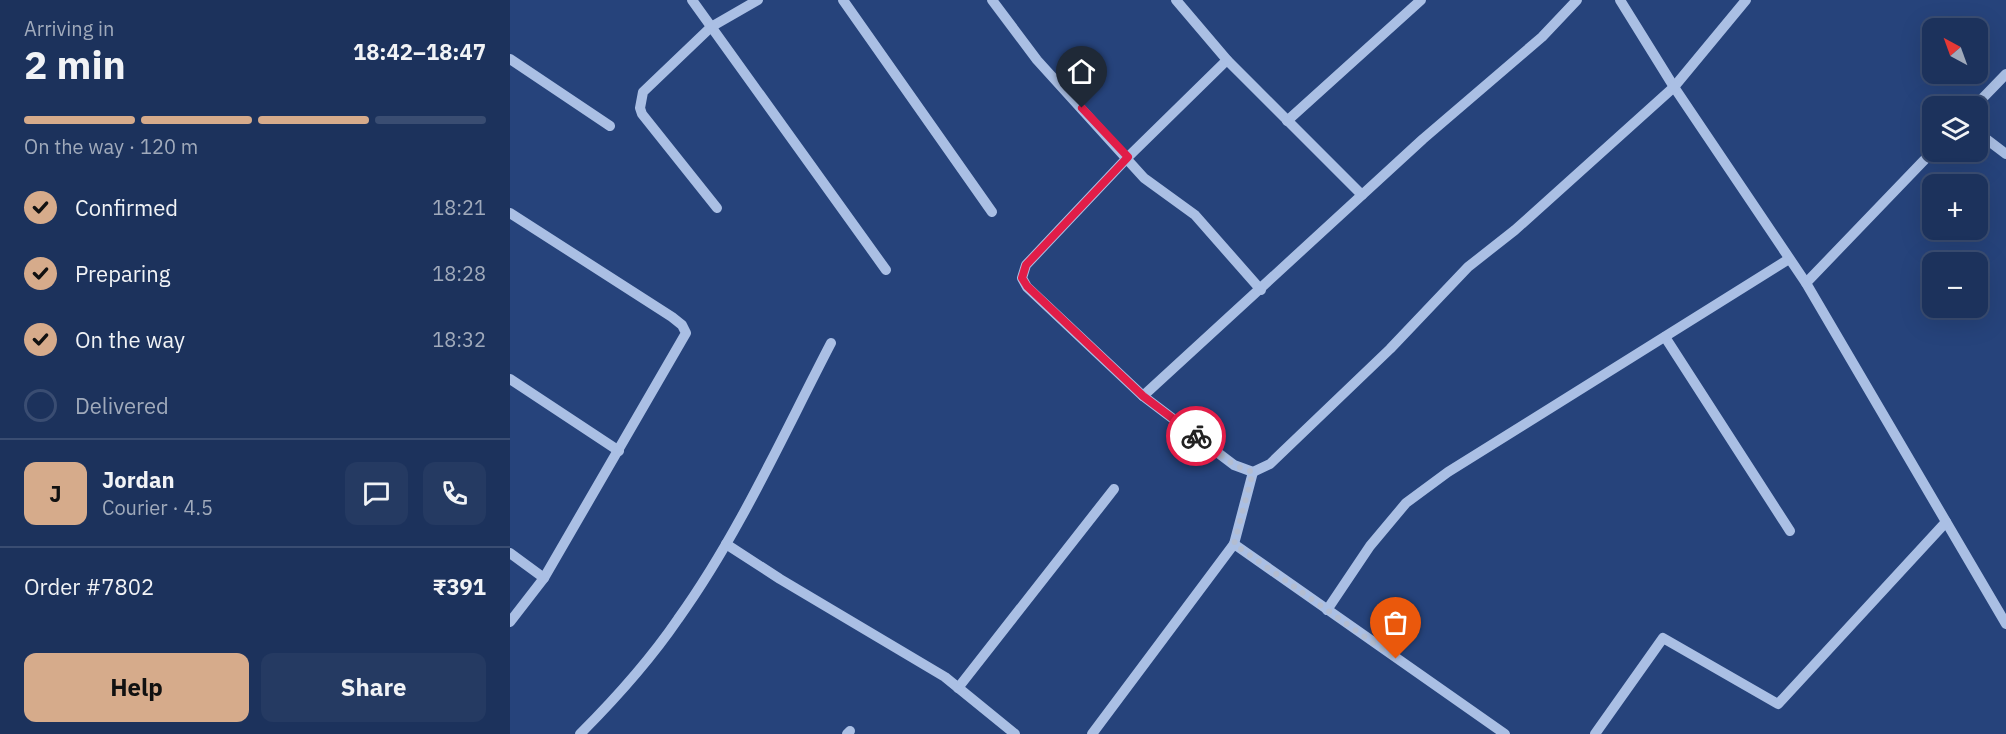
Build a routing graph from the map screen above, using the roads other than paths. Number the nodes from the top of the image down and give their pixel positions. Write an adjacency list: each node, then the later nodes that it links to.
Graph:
1 (692, 0): 10 (street)
2 (758, 0): 10 (street)
3 (843, 0): 24 (street)
4 (992, 0): 20 (street)
5 (1176, 0): 12 (street)
6 (1421, 0): 16 (street)
7 (1577, 0): 22 (street)
8 (1620, 0): 14 (street)
9 (1746, 0): 14 (street)
10 (711, 27): 23 (street); 27 (street)
11 (510, 59): 17 (street)
12 (1227, 60): 16 (street); 20 (street)
13 (2006, 74): 15 (street)
14 (1674, 87): 26 (street); 35 (street)
15 (1985, 96)
16 (1287, 121): 22 (street)
17 (610, 126)
18 (1988, 140): 19 (street)
19 (2006, 154)
20 (1128, 157): 29 (street); 33 (street)
21 (1922, 162): 28 (street)
22 (1362, 195): 29 (street)
23 (717, 208)
24 (992, 212)
25 (510, 213): 34 (street)
26 (1789, 260): 28 (street); 30 (street)
27 (886, 270)
28 (1806, 284): 37 (street)
29 (1261, 290): 33 (street)
30 (1665, 337): 38 (street); 43 (street)
31 (831, 343): 39 (street)
32 (510, 379): 34 (street)
33 (1143, 396): 35 (street)
34 (619, 451): 42 (street)
35 (1253, 472): 40 (street)
36 (1114, 489): 46 (street)
37 (1946, 522): 45 (street); 51 (street)
38 (1790, 531)
39 (726, 544): 46 (street); 47 (street)
40 (1234, 544): 43 (street); 49 (street)
41 (510, 553): 42 (street)
42 (544, 578): 44 (street)
43 (1327, 610): 50 (street)
44 (510, 622)
45 (2006, 624)
46 (958, 688): 48 (street)
47 (580, 734)
48 (1015, 734)
49 (1092, 734)
50 (1505, 734)
51 (1594, 734)

